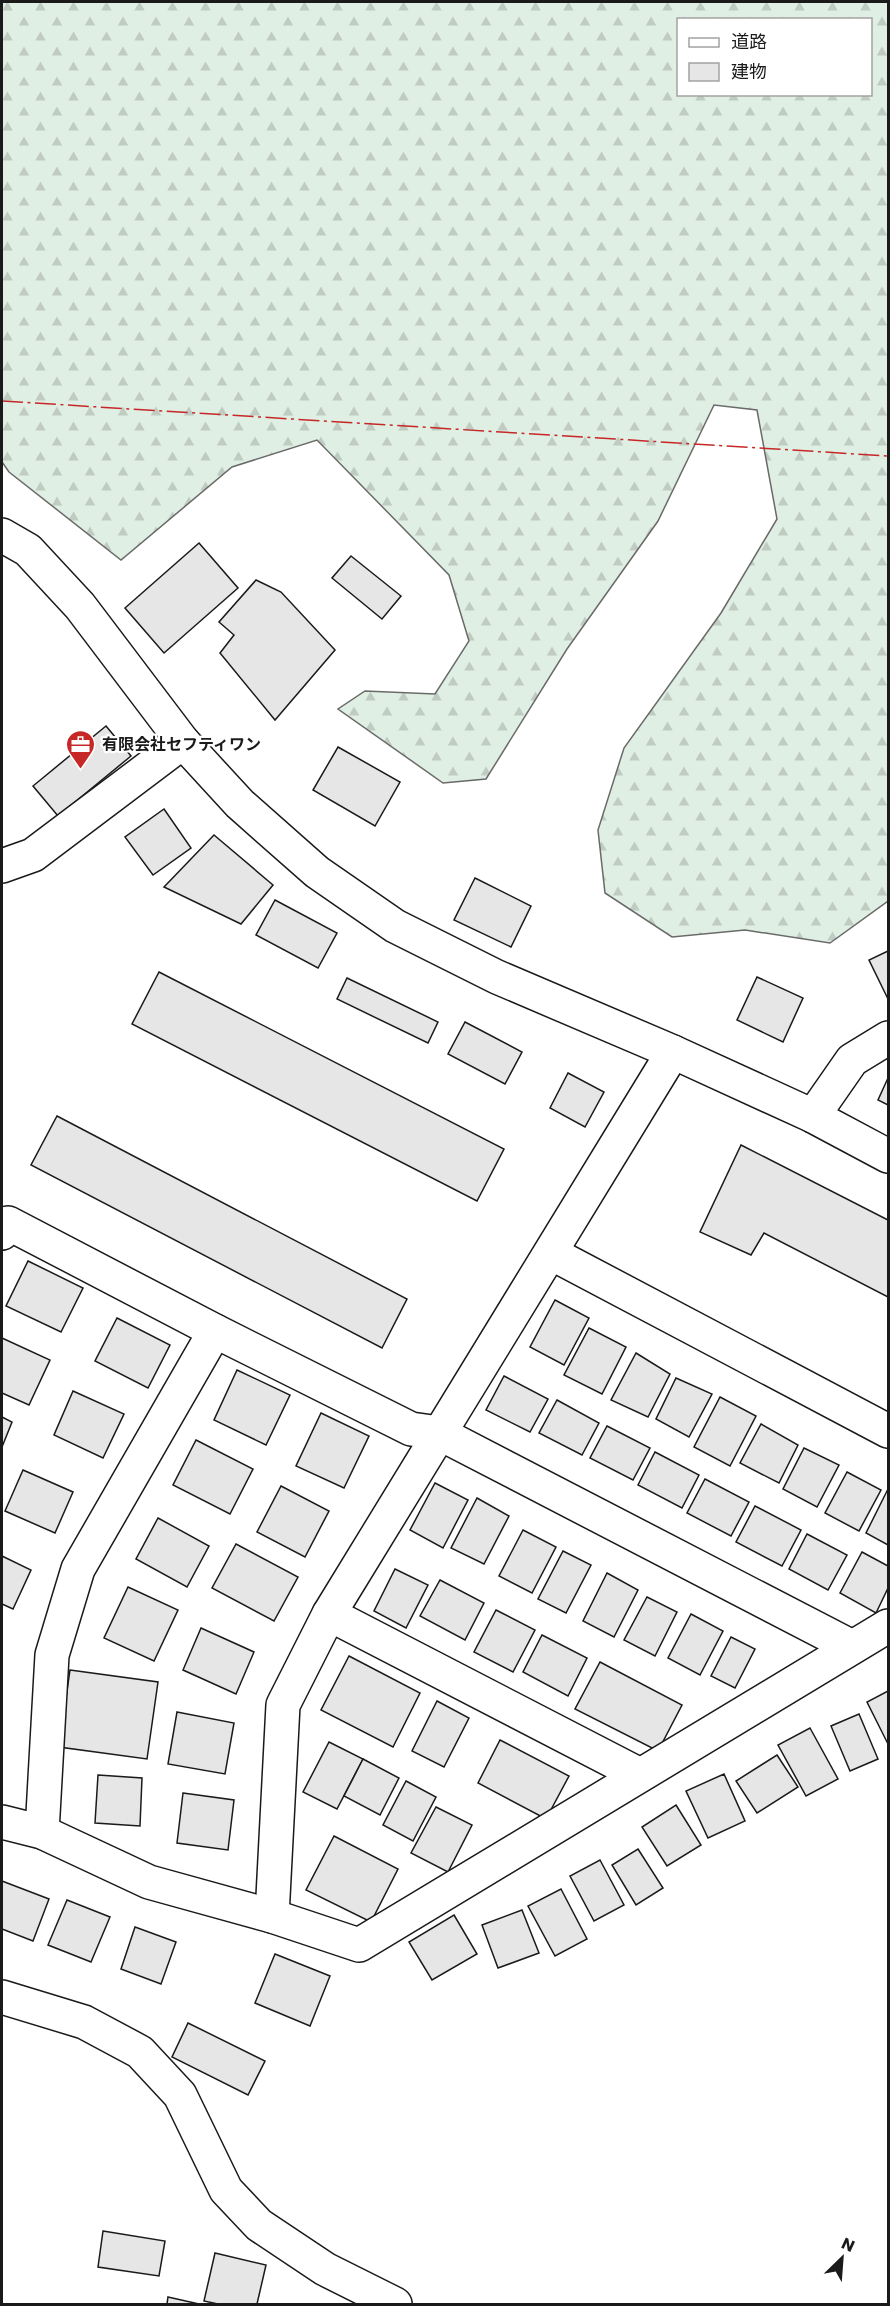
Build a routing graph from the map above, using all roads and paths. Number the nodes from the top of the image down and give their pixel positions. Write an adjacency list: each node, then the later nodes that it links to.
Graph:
1 (2, 535): 2 (street)
2 (183, 742): 3 (street); 5 (street)
3 (2, 866)
4 (888, 1038): 6 (street)
5 (673, 1052): 6 (street); 9 (street)
6 (813, 1116): 7 (street)
7 (888, 1156)
8 (2, 1233): 10 (street)
9 (551, 1253): 11 (street); 12 (street)
10 (215, 1331): 12 (street); 18 (street)
11 (888, 1431)
12 (439, 1432): 13 (street); 15 (street)
13 (329, 1614): 16 (street); 19 (street)
14 (888, 1626): 15 (street)
15 (852, 1647): 16 (street)
16 (640, 1775): 19 (street)
17 (2, 1822): 18 (street)
18 (42, 1832): 19 (street)
19 (272, 1916)
20 (2, 1997): 21 (street)
21 (394, 2304)

